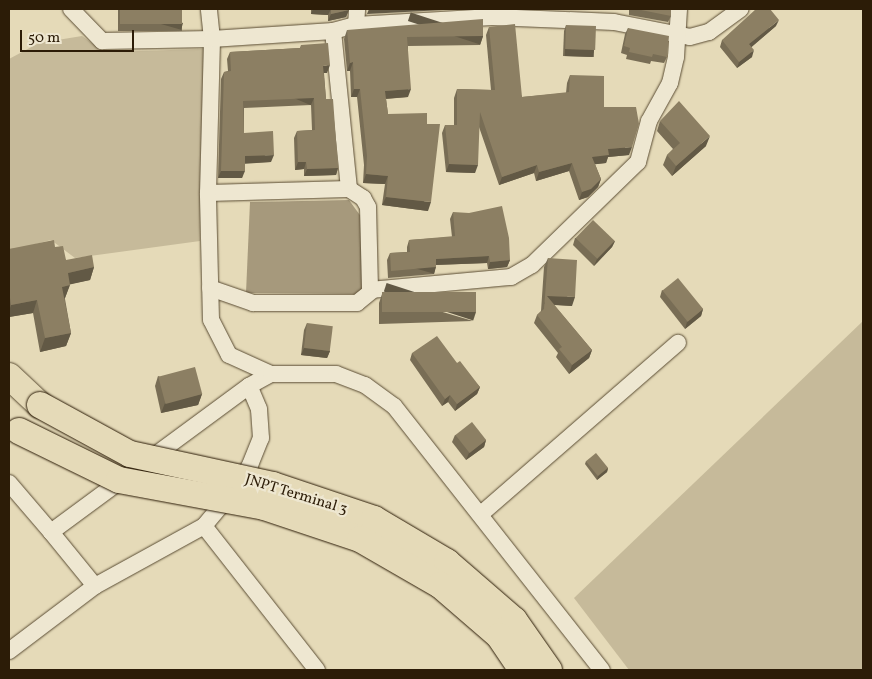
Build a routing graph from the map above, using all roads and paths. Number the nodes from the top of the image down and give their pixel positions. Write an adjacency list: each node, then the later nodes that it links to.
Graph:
1 (71, 9): 8 (street)
2 (209, 9): 8 (street)
3 (679, 9): 7 (street)
4 (741, 9): 7 (street)
5 (356, 17): 6 (street); 7 (street)
6 (333, 31): 8 (street); 9 (street)
7 (678, 37): 12 (street)
8 (212, 39): 10 (street)
9 (349, 189): 10 (street); 12 (street)
10 (208, 193): 11 (street)
11 (210, 288): 12 (street); 14 (street)
12 (374, 290)
13 (678, 343): 19 (street)
14 (271, 374): 16 (street); 19 (street)
15 (9, 376): 26 (main road, JNPT Terminal 3, bridge)
16 (249, 386): 20 (street); 21 (street)
17 (9, 421): 25 (main road, JNPT Terminal 3, bridge)
18 (9, 483): 21 (street)
19 (482, 514): 27 (street)
20 (204, 526): 22 (street); 24 (street)
21 (51, 532): 22 (street)
22 (95, 586): 23 (street)
23 (9, 651)
24 (317, 670)
25 (522, 670)
26 (548, 670)
27 (602, 670)

